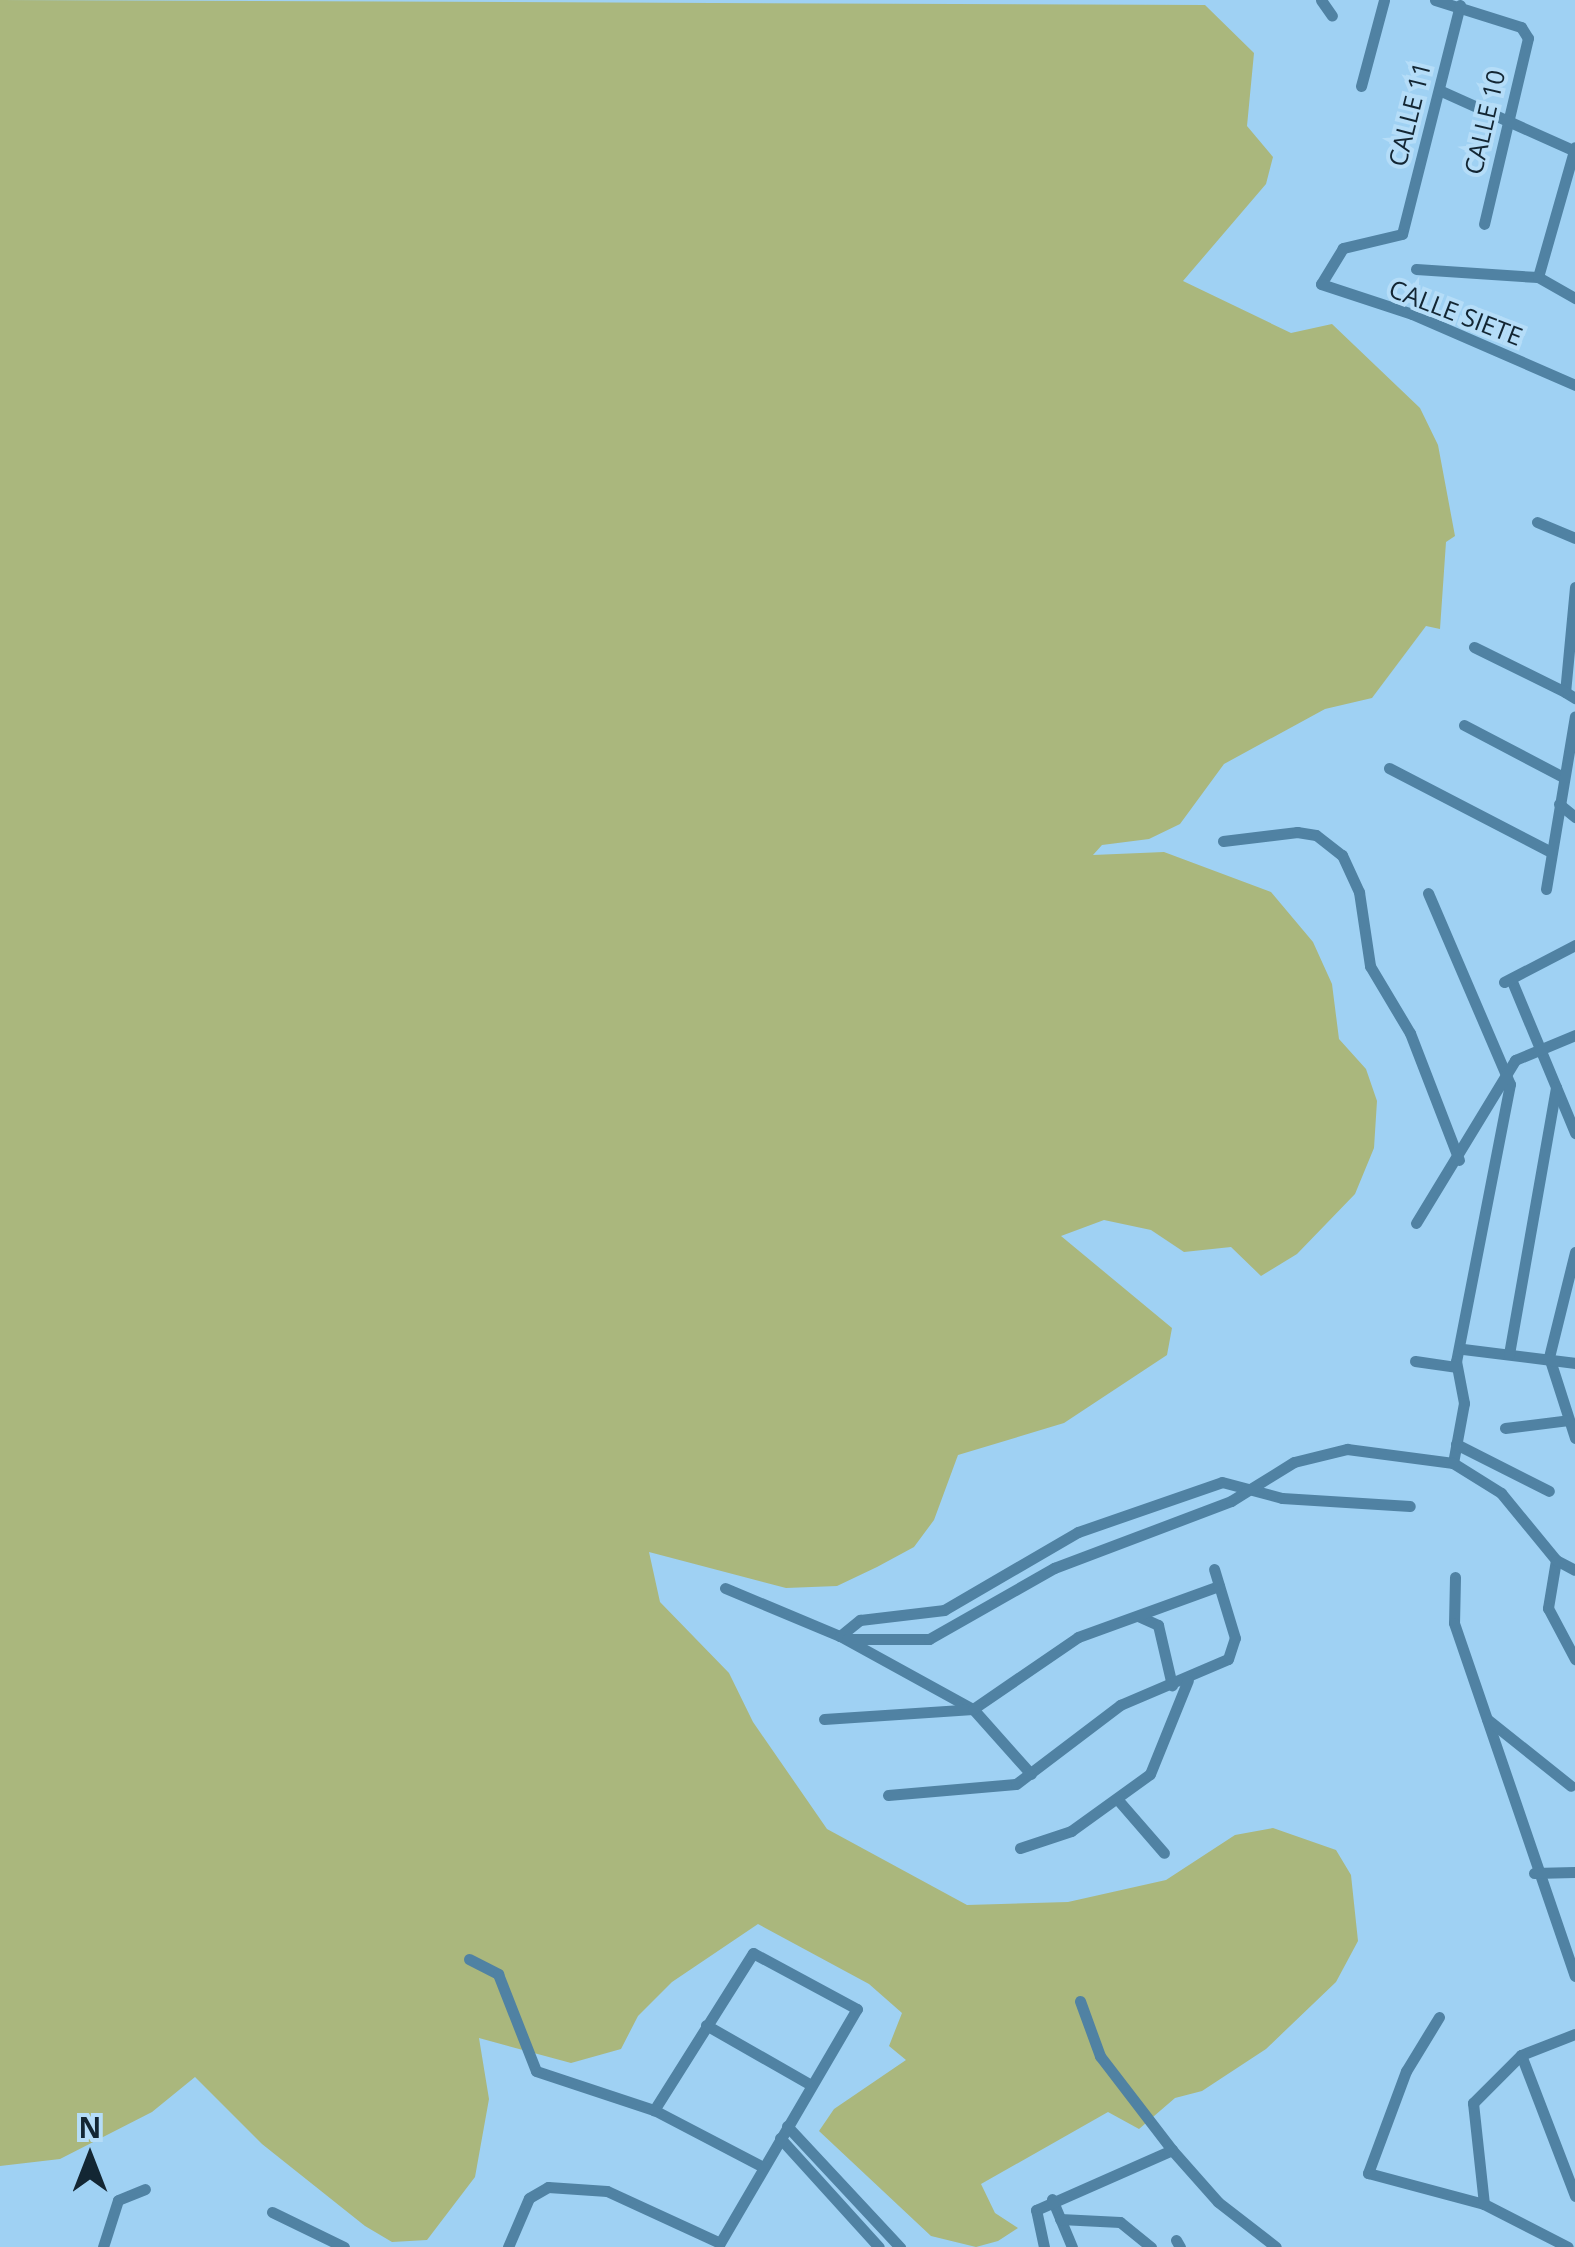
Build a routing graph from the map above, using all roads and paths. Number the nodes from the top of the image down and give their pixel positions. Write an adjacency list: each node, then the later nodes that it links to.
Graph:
1 (1321, 0): 5 (street)
2 (1384, 0): 6 (street)
3 (1435, 0): 4 (street)
4 (1460, 5): 7 (street, CALLE 11); 8 (street, CALLE 10)
5 (1332, 16)
6 (1361, 86)
7 (1438, 90): 8 (street); 13 (street, CALLE 11)
8 (1507, 118): 9 (street); 10 (street, CALLE 10)
9 (1575, 149): 12 (street)
10 (1484, 224)
11 (1416, 269): 12 (street)
12 (1538, 277): 14 (street)
13 (1321, 284): 15 (street, CALLE SIETE)
14 (1575, 298)
15 (1575, 385)
16 (1537, 522): 17 (street)
17 (1575, 538)
18 (1575, 586): 20 (street)
19 (1474, 647): 20 (street)
20 (1570, 695)
21 (1575, 716): 24 (street)
22 (1464, 725): 24 (street)
23 (1389, 768): 28 (street)
24 (1561, 776): 25 (street)
25 (1559, 804): 26 (street); 28 (street)
26 (1575, 817)
27 (1223, 840): 37 (street)
28 (1552, 852): 29 (street)
29 (1546, 889)
30 (1428, 892): 34 (street)
31 (1573, 946): 33 (street)
32 (1575, 1035): 33 (street)
33 (1544, 1051): 34 (street); 35 (street)
34 (1508, 1069): 37 (street); 40 (street)
35 (1556, 1086): 36 (street); 41 (street)
36 (1574, 1125)
37 (1459, 1160): 38 (street)
38 (1416, 1222)
39 (1575, 1252): 42 (street)
40 (1463, 1349): 41 (street); 45 (street)
41 (1509, 1354): 42 (street)
42 (1550, 1357): 44 (street); 46 (street)
43 (1415, 1361): 45 (street)
44 (1575, 1362)
45 (1456, 1367): 49 (street)
46 (1569, 1420): 47 (street); 48 (street)
47 (1505, 1428)
48 (1575, 1438)
49 (1456, 1444): 50 (street); 52 (street)
50 (1453, 1464): 51 (street); 56 (street)
51 (1257, 1484): 53 (street); 54 (street); 55 (street)
52 (1548, 1492)
53 (1410, 1506)
54 (1121, 1518): 55 (street); 63 (street)
55 (1130, 1538): 63 (street)
56 (1556, 1560): 58 (street); 64 (street)
57 (1214, 1569): 60 (street)
58 (1575, 1570)
59 (1455, 1577): 68 (street)
60 (1219, 1586): 62 (street); 65 (street)
61 (725, 1588): 63 (street)
62 (1134, 1615): 66 (street); 67 (street)
63 (844, 1638): 67 (street)
64 (1575, 1659)
65 (1188, 1680): 66 (street); 73 (street)
66 (1172, 1685): 70 (street)
67 (973, 1709): 69 (street); 70 (street)
68 (1487, 1719): 71 (street); 77 (street)
69 (824, 1720)
70 (1031, 1774): 72 (street)
71 (1570, 1786)
72 (888, 1795)
73 (1118, 1800): 74 (street); 75 (street)
74 (1020, 1848)
75 (1164, 1853)
76 (1575, 1872): 77 (street)
77 (1534, 1873): 78 (street)
78 (1570, 1955): 80 (street)
79 (469, 1959): 87 (street)
80 (1575, 1976)
81 (1080, 2001): 90 (street)
82 (1439, 2017): 95 (street)
83 (706, 2025): 86 (street); 86 (street); 87 (street)
84 (1575, 2034): 85 (street)
85 (1521, 2054): 93 (street); 95 (street)
86 (811, 2085): 88 (street)
87 (654, 2110): 91 (street)
88 (786, 2126): 89 (street); 102 (street)
89 (780, 2138): 91 (street); 101 (street)
90 (1172, 2150): 94 (street); 106 (street)
91 (762, 2167): 100 (street)
92 (145, 2189): 98 (street)
93 (1575, 2196)
94 (1052, 2199): 97 (street); 103 (street)
95 (1484, 2204): 107 (street)
96 (272, 2212): 99 (street)
97 (1060, 2219): 104 (street); 105 (street)
98 (103, 2247)
99 (344, 2247)
100 (508, 2247)
101 (879, 2247)
102 (900, 2247)
103 (1044, 2247)
104 (1072, 2247)
105 (1151, 2247)
106 (1276, 2247)
107 (1568, 2247)

